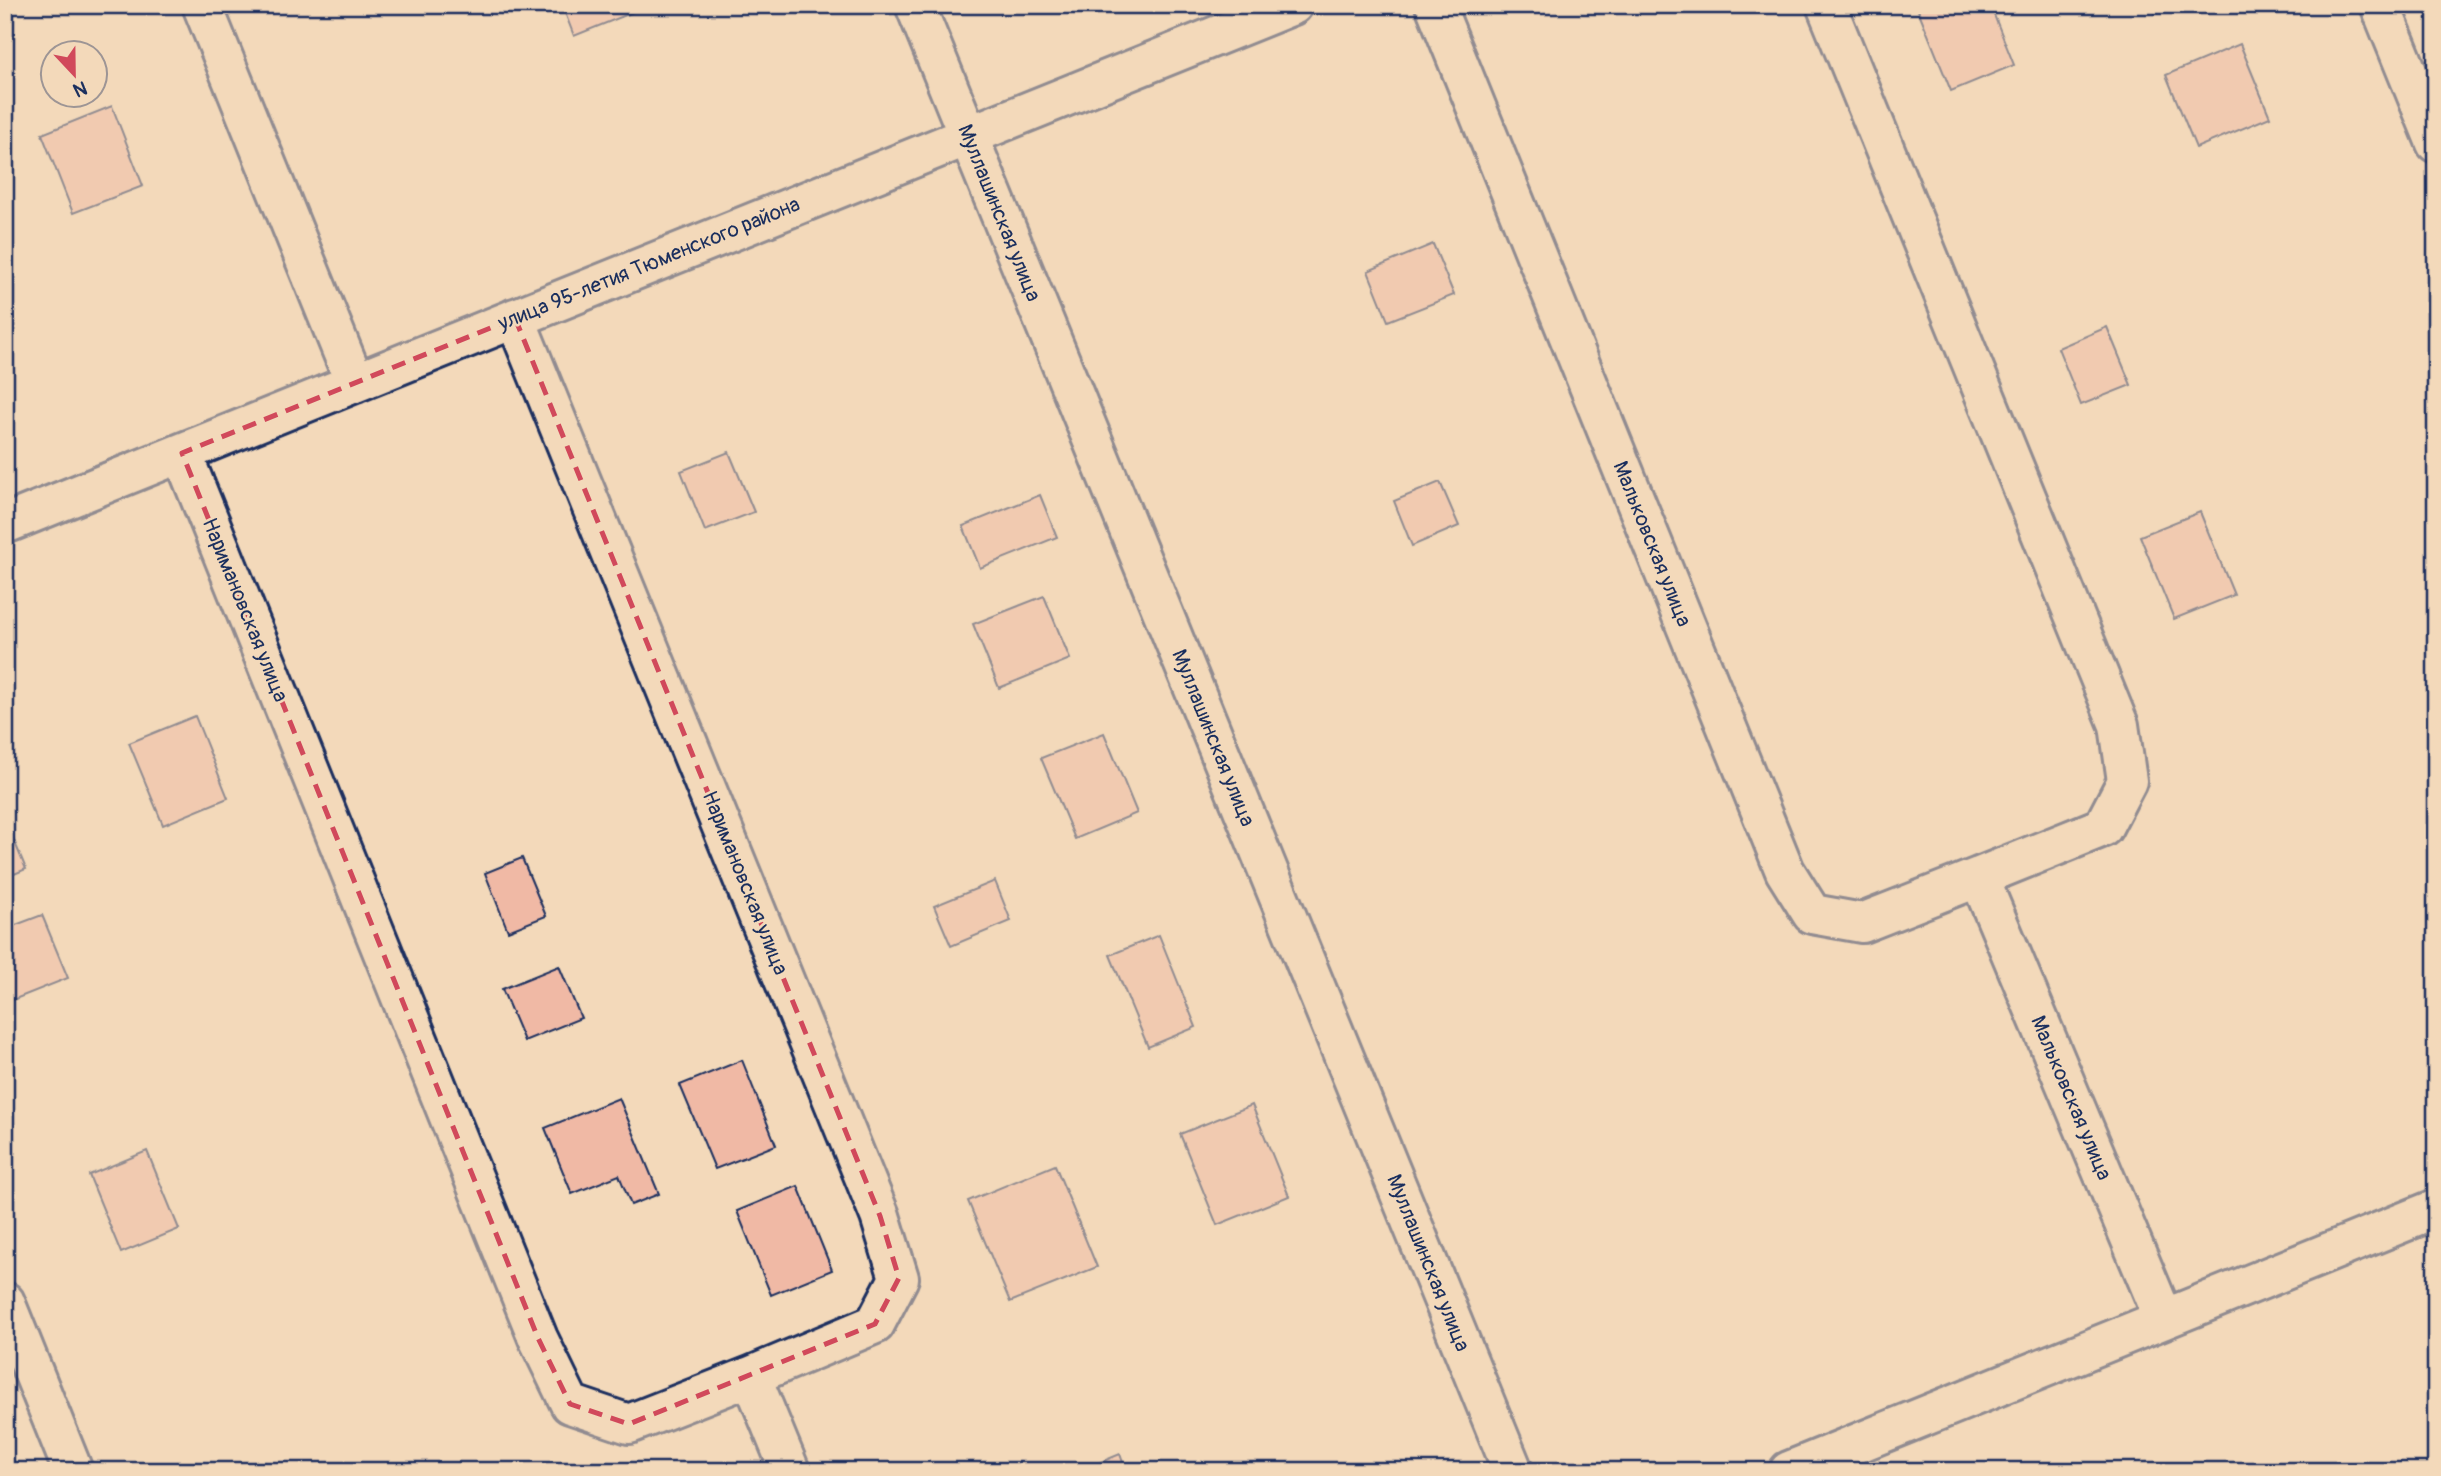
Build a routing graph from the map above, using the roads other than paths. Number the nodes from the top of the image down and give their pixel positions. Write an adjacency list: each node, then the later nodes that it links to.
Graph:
1 (202, 5): 10 (street)
2 (915, 5): 7 (street, Муллашинская улица)
3 (1293, 5): 7 (street, улица 95-летия Тюменского района)
4 (1435, 5): 13 (street, Мальковская улица)
5 (1826, 5): 13 (street, Мальковская улица)
6 (2380, 5): 8 (street)
7 (967, 135): 9 (street, улица 95-летия Тюменского района); 20 (street, Муллашинская улица)
8 (2436, 143)
9 (515, 318): 10 (street, улица 95-летия Тюменского района); 17 (street, Наримановская улица)
10 (355, 383): 11 (street, улица 95-летия Тюменского района)
11 (182, 453): 12 (street, улица 95-летия Тюменского района); 17 (street, Наримановская улица)
12 (5, 524)
13 (1979, 877): 16 (street, Мальковская улица)
14 (2436, 1209): 16 (street)
15 (5, 1302): 18 (street)
16 (2164, 1319): 21 (street)
17 (751, 1376): 19 (street)
18 (73, 1471)
19 (790, 1471)
20 (1513, 1471)
21 (1789, 1471)

